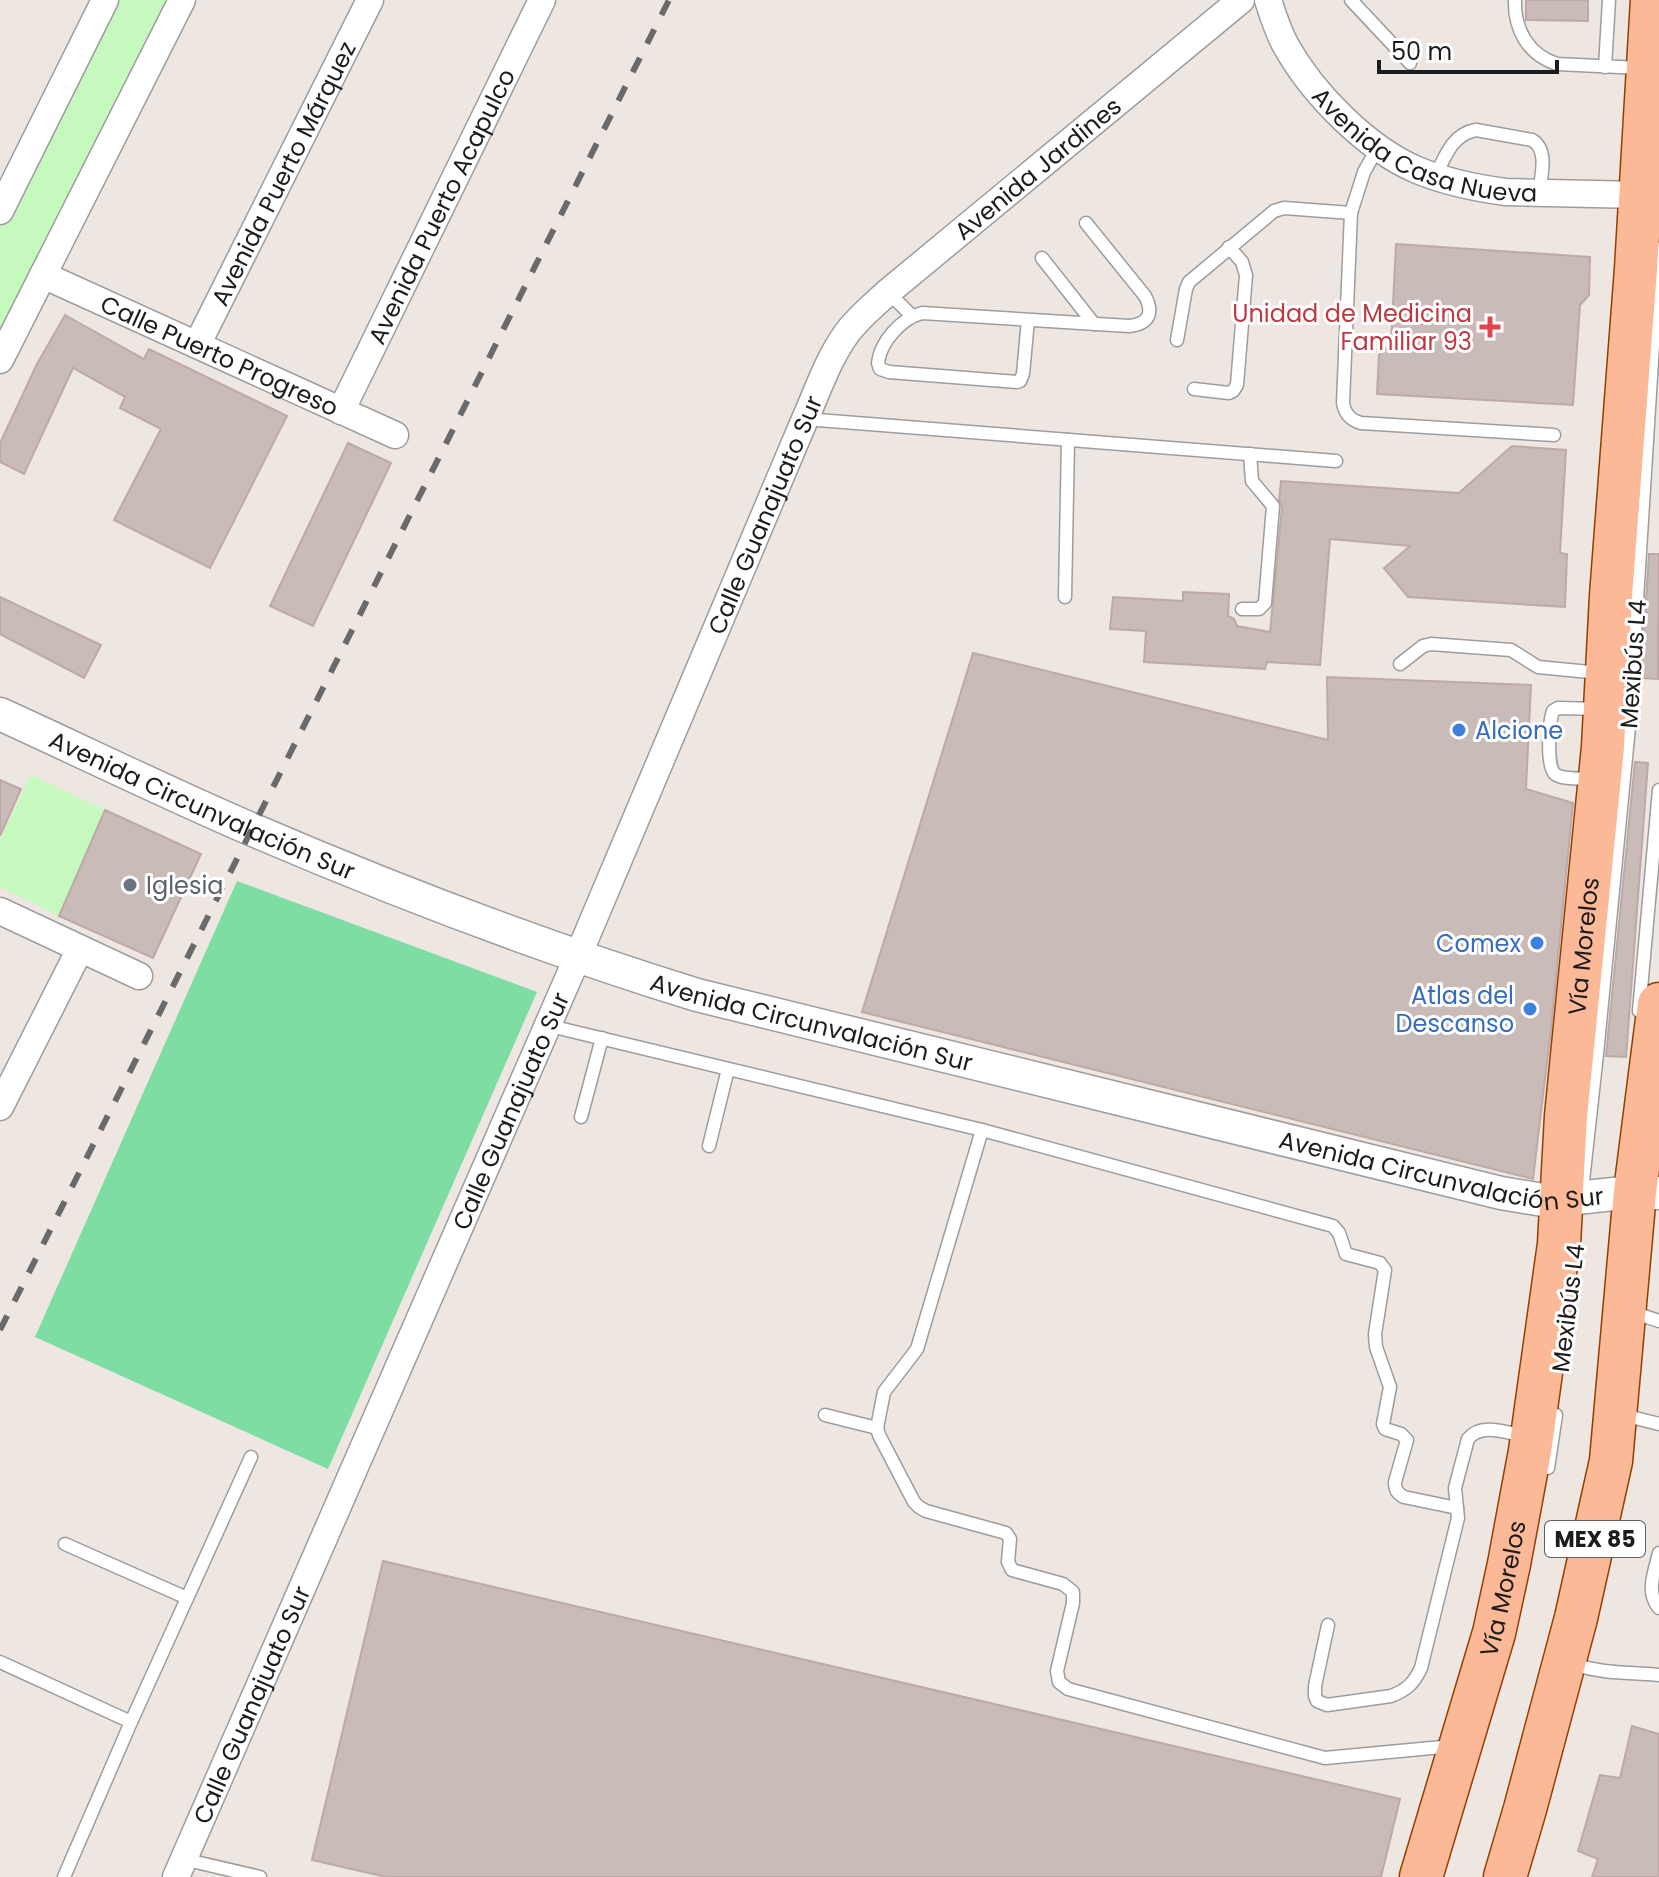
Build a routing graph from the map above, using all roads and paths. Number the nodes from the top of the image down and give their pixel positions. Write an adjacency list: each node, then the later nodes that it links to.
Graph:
1 (105, 0): 18 (street)
2 (182, 0): 24 (street)
3 (370, 0): 31 (street, Avenida Puerto Márquez)
4 (542, 0): 34 (street, Avenida Puerto Acapulco)
5 (1241, 0): 25 (street, Avenida Jardines)
6 (1268, 0): 14 (street, Avenida Casa Nueva)
7 (1351, 0): 11 (lane)
8 (1515, 0): 12 (lane)
9 (1609, 0): 12 (lane)
10 (1652, 0): 13 (main road, Vía Morelos / MEX 85)
11 (1410, 63)
12 (1605, 67): 13 (lane)
13 (1648, 69): 17 (main road, Vía Morelos / MEX 85)
14 (1378, 147): 15 (street, Avenida Casa Nueva); 19 (lane)
15 (1435, 177): 16 (street, Avenida Casa Nueva); 16 (lane)
16 (1539, 193): 17 (street, Avenida Casa Nueva)
17 (1640, 195): 44 (main road, Vía Morelos / MEX 85)
18 (0, 211)
19 (1351, 213): 21 (lane); 37 (lane)
20 (1086, 223): 28 (lane)
21 (1229, 247): 29 (lane); 33 (lane)
22 (1659, 249): 60 (lane, Mexibús L4)
23 (1042, 258): 28 (lane)
24 (43, 275): 31 (street, Calle Puerto Progreso); 32 (street)
25 (888, 292): 26 (lane); 30 (street, Avenida Jardines)
26 (912, 316): 27 (lane); 27 (lane)
27 (1028, 320): 28 (lane)
28 (1094, 324)
29 (1177, 340)
30 (840, 344): 35 (street, Calle Guanajuato Sur)
31 (197, 345): 34 (street, Calle Puerto Progreso)
32 (0, 360)
33 (1194, 389)
34 (341, 411): 36 (street, Calle Puerto Progreso)
35 (805, 419): 38 (lane); 49 (street, Calle Guanajuato Sur)
36 (395, 435)
37 (1554, 435)
38 (1068, 440): 39 (lane); 41 (lane)
39 (1250, 454): 40 (lane); 42 (lane)
40 (1336, 461)
41 (1065, 597)
42 (1242, 609)
43 (1400, 664): 44 (lane)
44 (1606, 692): 60 (main road, Vía Morelos / MEX 85)
45 (0, 714): 49 (street, Avenida Circunvalación Sur)
46 (1659, 790): 51 (lane)
47 (0, 911): 48 (street)
48 (80, 949): 50 (street); 55 (street)
49 (578, 956): 52 (street, Calle Guanajuato Sur); 60 (street, Avenida Circunvalación Sur)
50 (139, 976)
51 (1649, 1010): 59 (main road, MEX 85)
52 (546, 1025): 53 (lane); 84 (street, Calle Guanajuato Sur)
53 (602, 1038): 54 (lane); 56 (lane)
54 (728, 1069): 57 (lane); 58 (lane)
55 (0, 1107)
56 (581, 1117)
57 (982, 1130): 66 (lane); 70 (lane)
58 (709, 1146)
59 (1628, 1194): 60 (street, Avenida Circunvalación Sur); 61 (main road, MEX 85)
60 (1574, 1204): 67 (main road, Vía Morelos / MEX 85)
61 (1642, 1315): 63 (main road, MEX 85)
62 (1558, 1400): 69 (lane, Mexibús L4)
63 (1616, 1413): 65 (lane); 77 (main road, MEX 85)
64 (825, 1415): 66 (lane)
65 (1659, 1424)
66 (877, 1428): 83 (lane)
67 (1532, 1438): 70 (lane); 83 (main road, Vía Morelos / MEX 85)
68 (251, 1457): 73 (lane)
69 (1545, 1480)
70 (1457, 1508): 75 (lane)
71 (65, 1544): 73 (lane)
72 (1659, 1553): 74 (lane)
73 (187, 1598): 82 (lane)
74 (1659, 1608)
75 (1328, 1625)
76 (0, 1662): 82 (lane)
77 (1565, 1662): 79 (lane); 88 (main road, MEX 85)
78 (1659, 1666): 79 (lane)
79 (1644, 1674): 80 (lane); 81 (lane)
80 (1659, 1675)
81 (1659, 1684)
82 (131, 1722): 85 (lane)
83 (1461, 1745): 87 (main road, Vía Morelos / MEX 85)
84 (179, 1868): 86 (lane)
85 (64, 1877)
86 (260, 1877)
87 (1421, 1877)
88 (1505, 1877)

